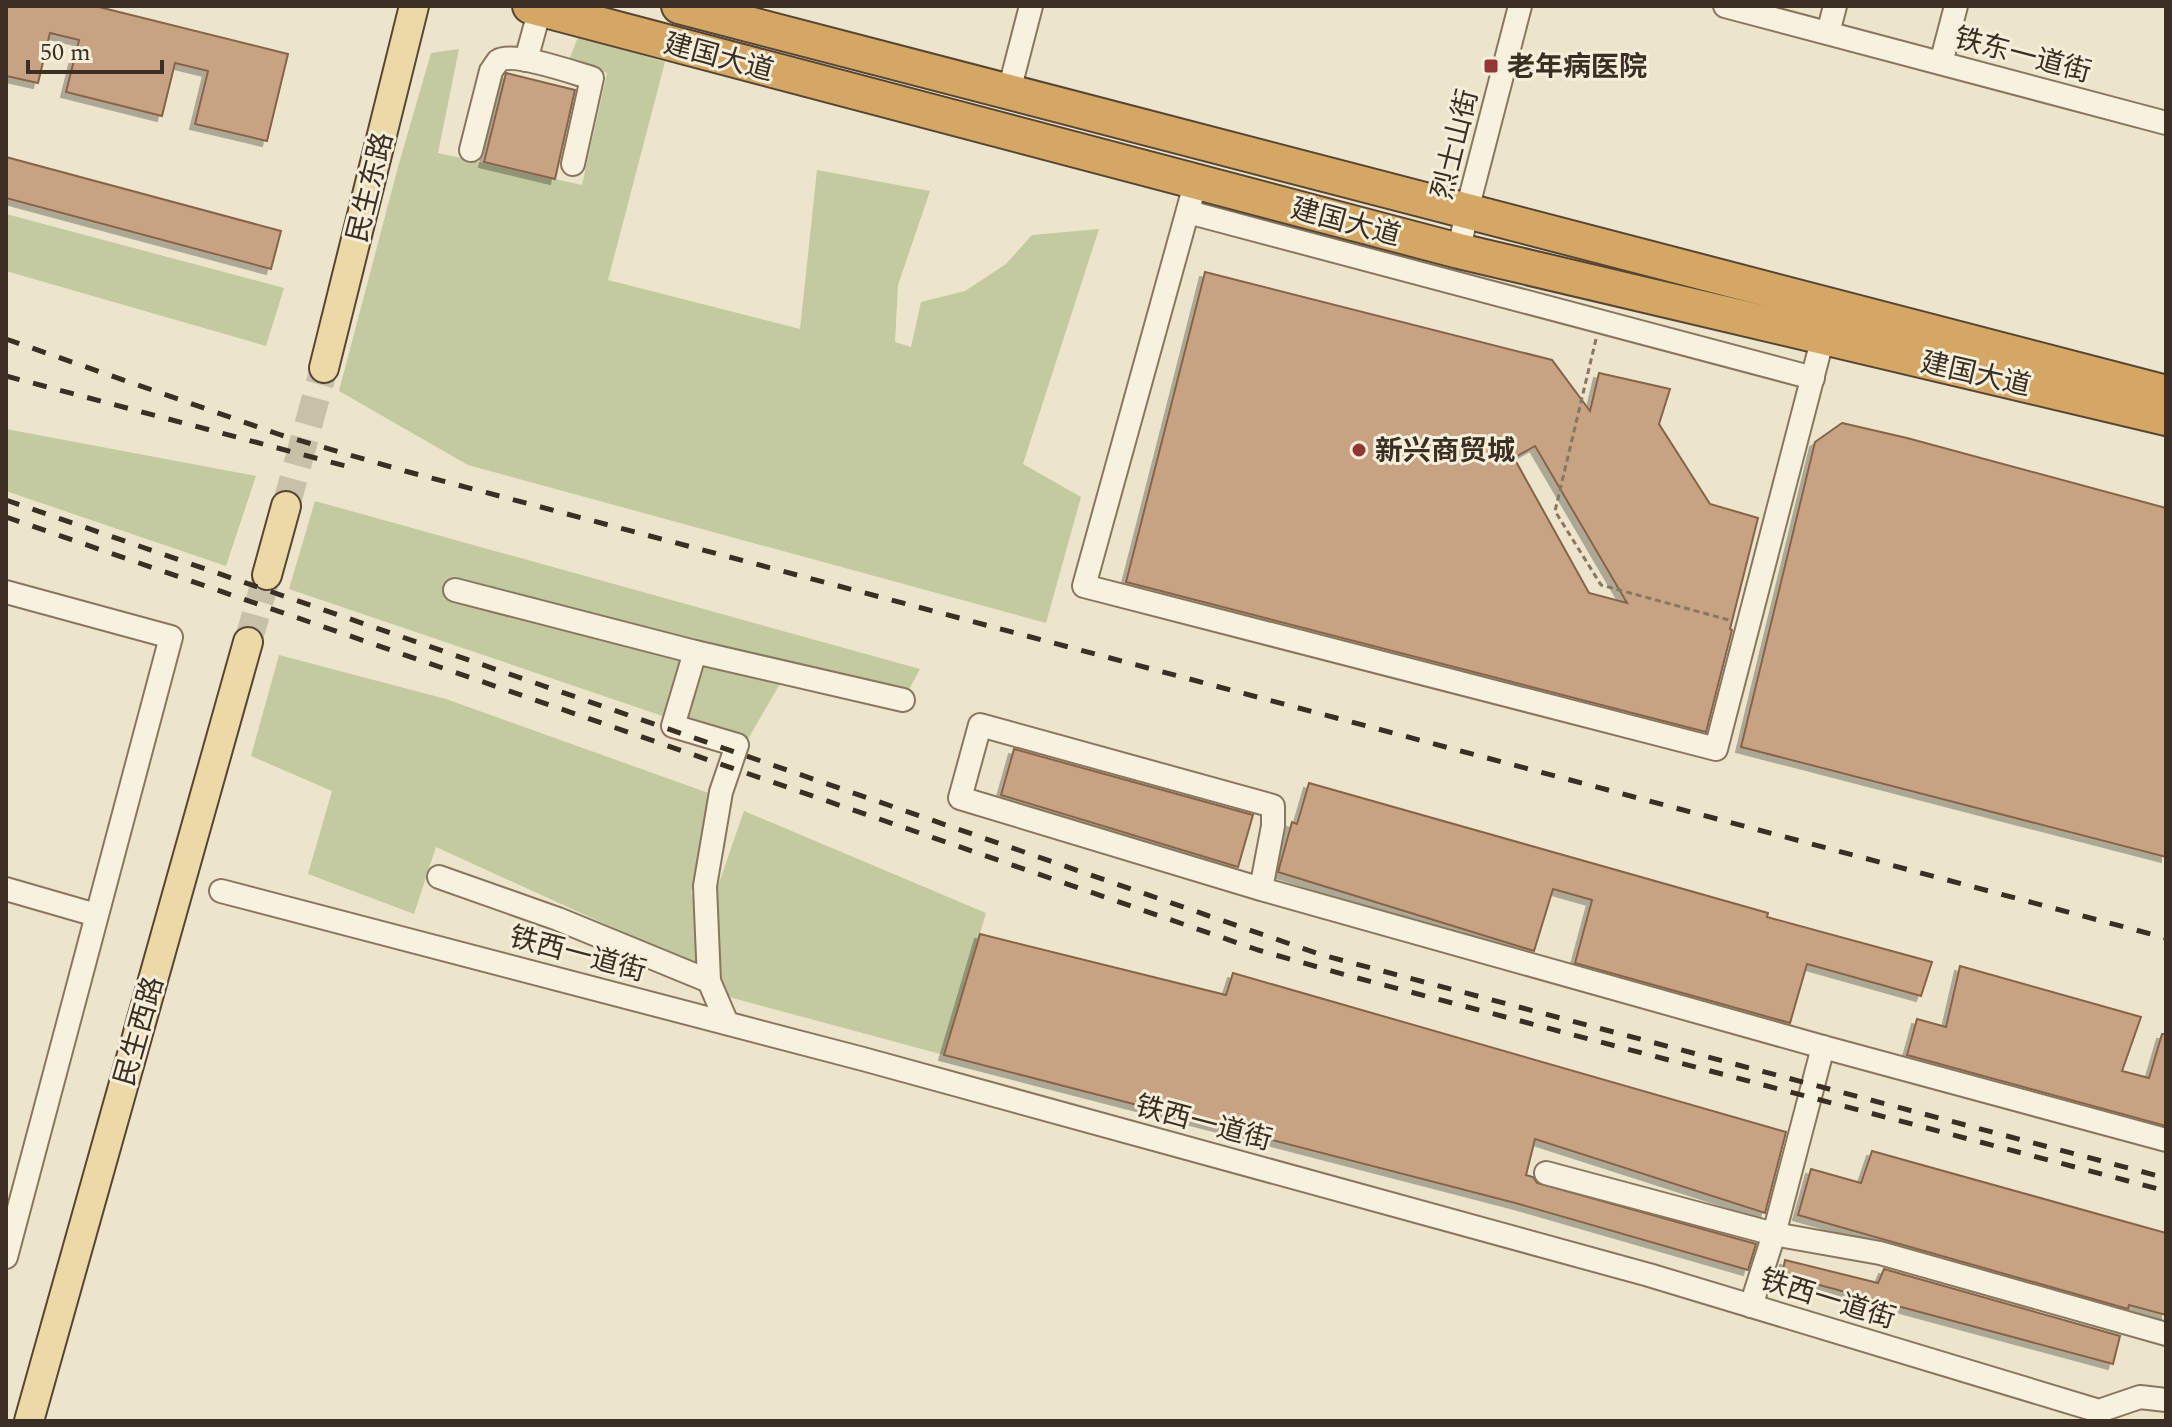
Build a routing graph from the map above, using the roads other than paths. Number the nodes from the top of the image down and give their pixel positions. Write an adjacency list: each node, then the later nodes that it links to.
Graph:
1 (414, 6): 20 (main road, 民生东路)
2 (679, 6): 12 (highway, 建国大道)
3 (1031, 6): 12 (street)
4 (1520, 6): 17 (street, 烈士山街)
5 (1728, 6): 9 (street, 铁东一道街)
6 (1835, 6): 9 (street)
7 (1956, 6): 11 (street)
8 (535, 7): 10 (street); 16 (highway, 建国大道)
9 (1828, 33): 11 (street, 铁东一道街)
10 (526, 60): 14 (street); 15 (street)
11 (1941, 63): 13 (street, 铁东一道街)
12 (1009, 91): 17 (highway, 建国大道)
13 (2166, 123)
14 (471, 150)
15 (573, 164)
16 (1192, 197): 18 (highway, 建国大道); 21 (street); 21 (street)
17 (1467, 210): 18 (street, 烈士山街); 22 (highway, 建国大道)
18 (1459, 251): 19 (highway, 建国大道)
19 (1823, 337): 21 (street); 23 (highway, 建国大道)
20 (324, 368)
21 (1813, 378)
22 (2166, 393)
23 (2166, 418)
24 (286, 506): 25 (main road)
25 (267, 575)
26 (455, 590): 29 (street)
27 (6, 592): 35 (street)
28 (248, 642): 47 (main road, 民生西路)
29 (695, 652): 30 (street); 36 (street)
30 (903, 700)
31 (439, 877): 36 (street)
32 (6, 889): 35 (street)
33 (1261, 889): 33 (street); 38 (street)
34 (221, 891): 37 (street, 铁西一道街)
35 (96, 915): 42 (street)
36 (709, 981): 37 (street)
37 (727, 1023): 43 (street, 铁西一道街)
38 (1823, 1047): 39 (street); 41 (street)
39 (2166, 1140)
40 (1546, 1173): 41 (street)
41 (1774, 1234): 43 (street); 44 (street)
42 (6, 1257)
43 (1751, 1306): 46 (street, 铁西一道街)
44 (2166, 1334)
45 (2166, 1400): 46 (street, 铁西一道街)
46 (2097, 1416)
47 (29, 1421)

